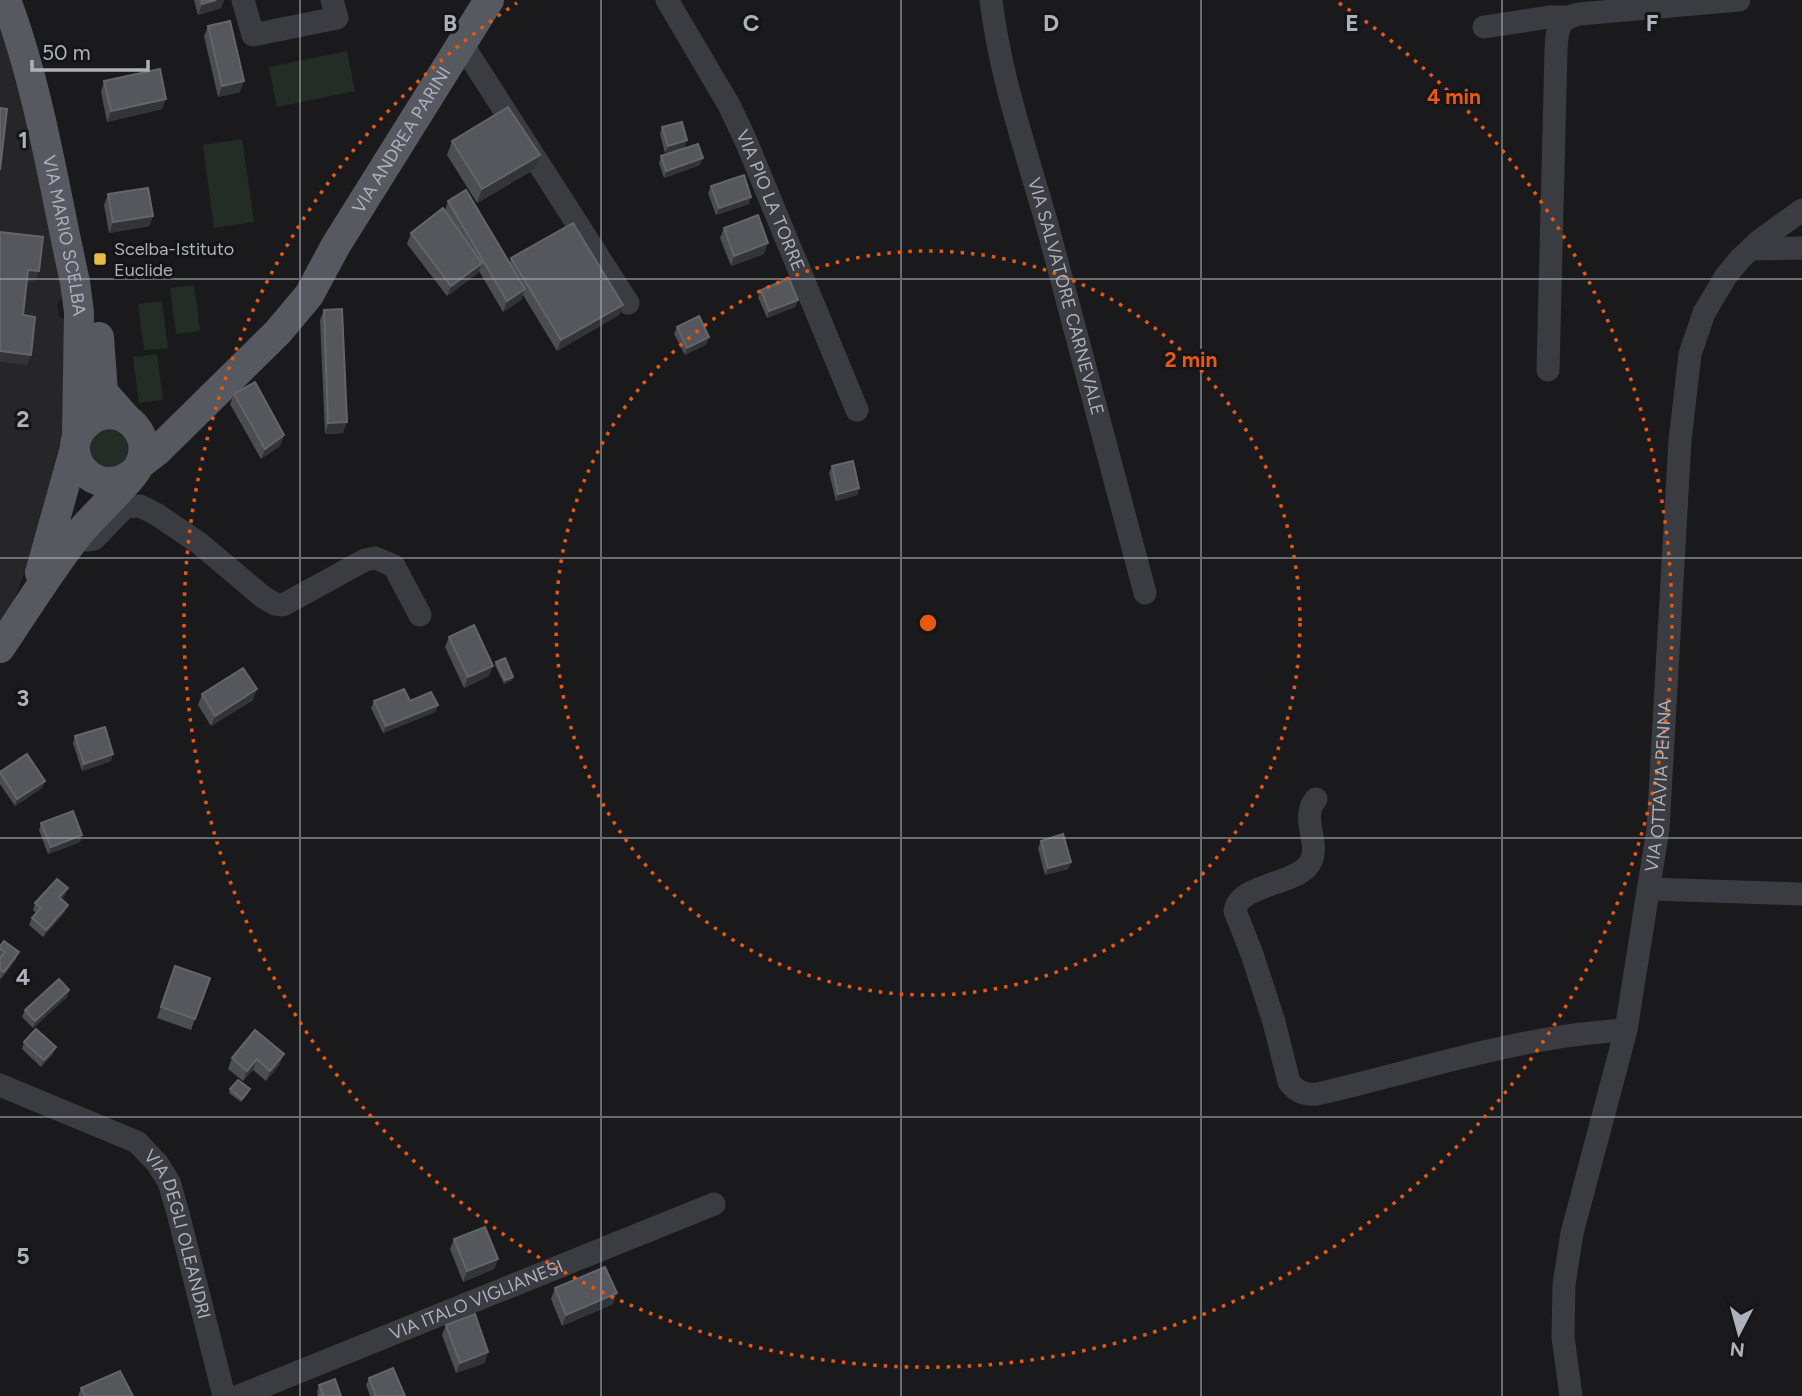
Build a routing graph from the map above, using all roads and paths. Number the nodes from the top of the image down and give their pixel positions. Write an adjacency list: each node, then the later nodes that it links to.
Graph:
1 (6, 0): 20 (main road, VIA MARIO SCELBA)
2 (26, 0): 19 (main road, VIA MARIO SCELBA)
3 (243, 0): 8 (street)
4 (489, 0): 11 (main road, VIA ANDREA PARINI)
5 (667, 0): 18 (street, VIA PIO LA TORRE)
6 (991, 0): 23 (street, VIA SALVATORE CARNEVALE)
7 (1739, 0): 9 (street)
8 (334, 9)
9 (1566, 17): 10 (street); 17 (street)
10 (1484, 27)
11 (462, 44): 13 (main road, VIA ANDREA PARINI); 16 (street)
12 (1802, 210): 15 (street, VIA OTTAVIA PENNA)
13 (336, 244): 19 (main road); 21 (main road)
14 (1802, 248): 15 (street)
15 (1751, 249): 28 (street, VIA OTTAVIA PENNA)
16 (628, 303)
17 (1548, 370)
18 (857, 410)
19 (130, 422): 20 (main road); 21 (main road)
20 (76, 442): 21 (main road); 24 (main road, VIA MARIO SCELBA)
21 (137, 469): 22 (main road)
22 (76, 536): 24 (main road); 25 (street)
23 (1145, 593)
24 (28, 606): 26 (main road)
25 (419, 615)
26 (0, 648)
27 (1316, 799): 30 (street)
28 (1649, 889): 29 (street); 30 (street, VIA OTTAVIA PENNA)
29 (1802, 894)
30 (1626, 1030): 35 (street, VIA OTTAVIA PENNA)
31 (0, 1085): 33 (street, VIA DEGLI OLEANDRI)
32 (714, 1204): 34 (street, VIA ITALO VIGLIANESI)
33 (224, 1396)
34 (239, 1396)
35 (1571, 1396)

